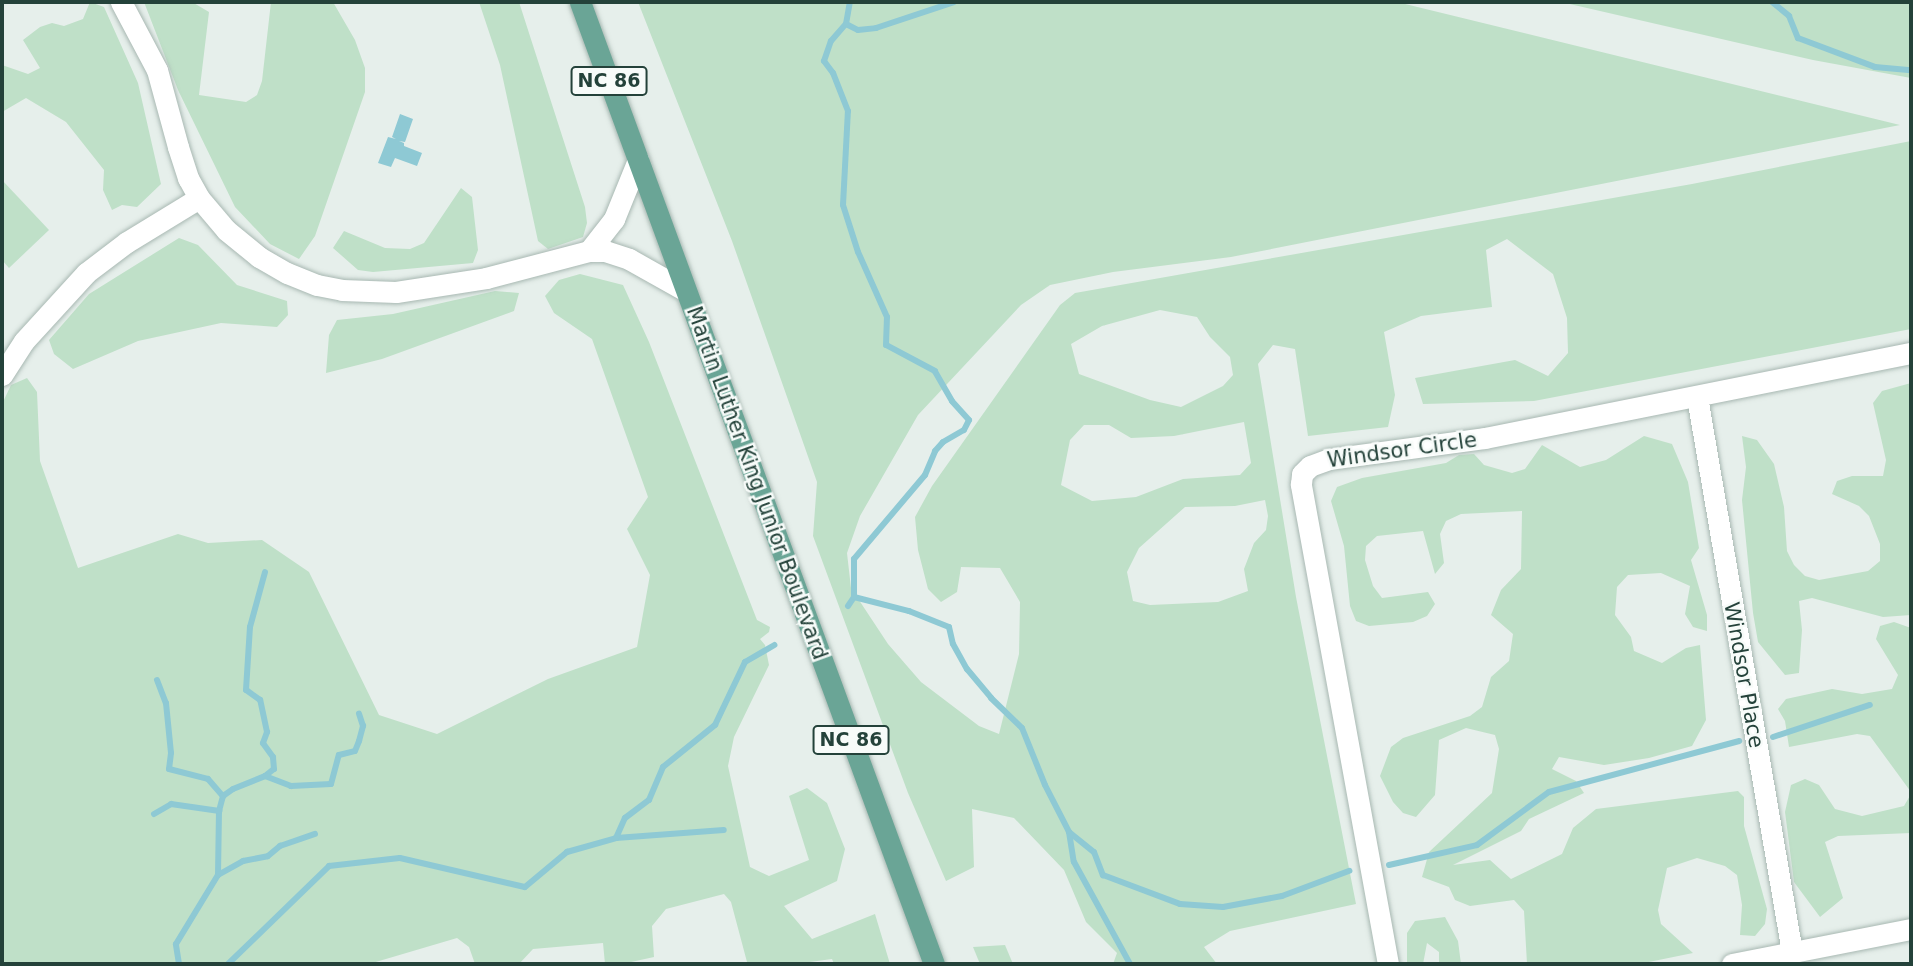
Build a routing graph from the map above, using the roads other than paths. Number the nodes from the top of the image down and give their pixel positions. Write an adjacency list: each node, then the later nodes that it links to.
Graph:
1 (121, 2): 4 (street)
2 (580, 2): 3 (main road, Martin Luther King Junior Boulevard / NC 86)
3 (638, 160): 5 (street); 6 (main road, Martin Luther King Junior Boulevard / NC 86)
4 (199, 198): 5 (street); 8 (street)
5 (589, 251): 6 (street)
6 (686, 291): 12 (main road, Martin Luther King Junior Boulevard / NC 86)
7 (1911, 353): 9 (street, Windsor Circle)
8 (2, 375)
9 (1697, 397): 11 (street, Windsor Place); 13 (street, Windsor Circle)
10 (1911, 929): 11 (street)
11 (1791, 952): 14 (street)
12 (934, 964)
13 (1388, 964)
14 (1732, 964)

